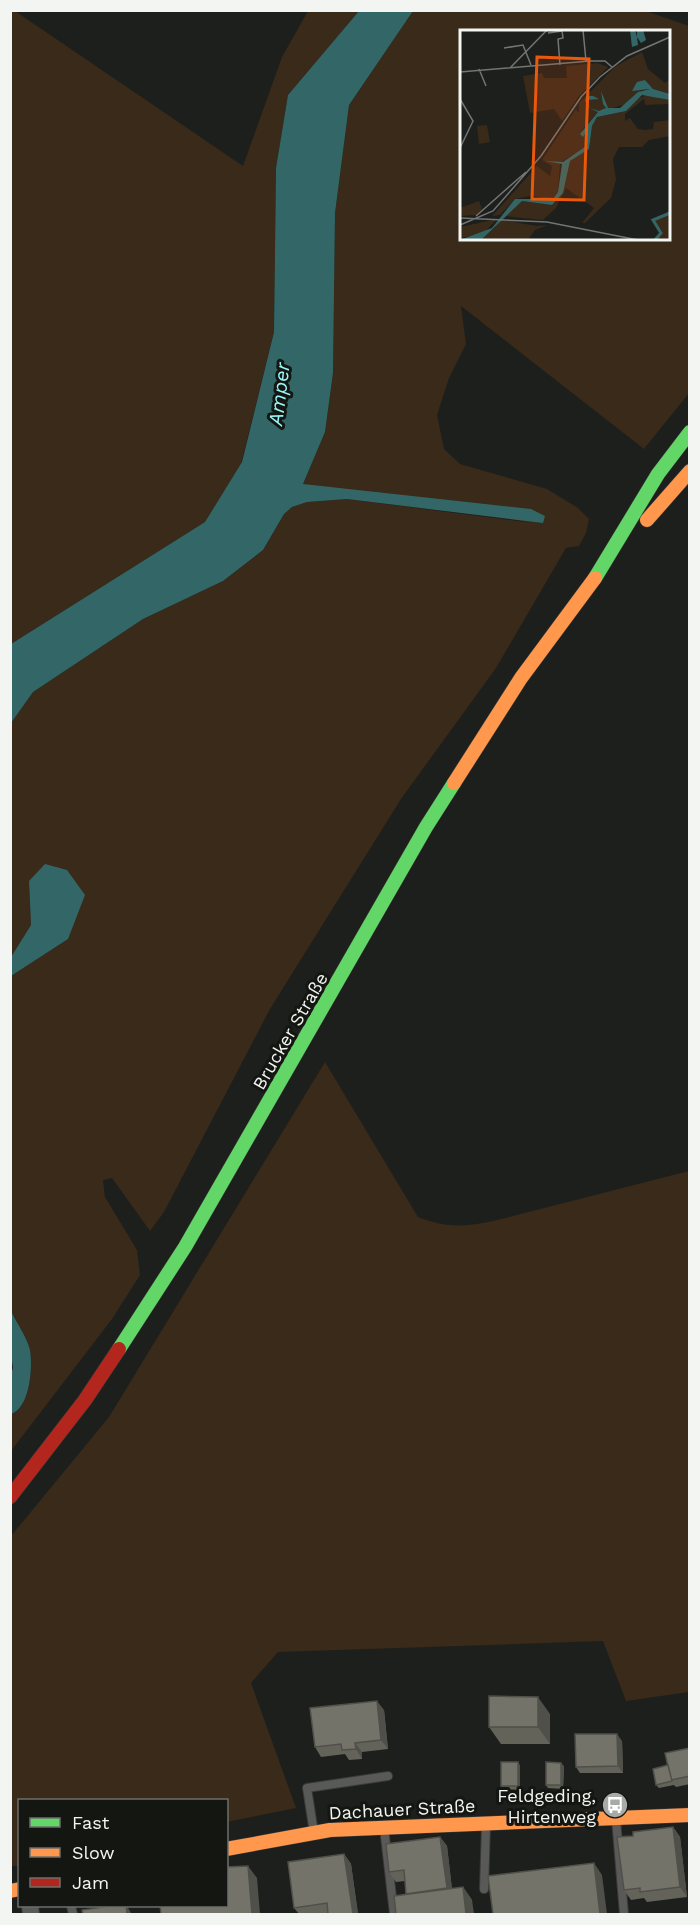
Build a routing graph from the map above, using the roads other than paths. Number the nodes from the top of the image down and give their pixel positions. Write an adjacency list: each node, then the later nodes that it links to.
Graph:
1 (690, 432): 3 (main road)
2 (690, 471): 3 (main road)
3 (595, 578): 4 (main road, Brucker Straße)
4 (10, 1497)
5 (388, 1776): 10 (lane)
6 (690, 1815): 7 (main road, Dachauer Straße)
7 (615, 1817): 8 (main road, Dachauer Straße); 14 (lane)
8 (486, 1822): 9 (main road, Dachauer Straße); 12 (lane)
9 (384, 1827): 10 (main road, Dachauer Straße); 13 (lane)
10 (314, 1833): 11 (main road, Dachauer Straße)
11 (228, 1849)
12 (484, 1889)
13 (394, 1914)
14 (624, 1914)

